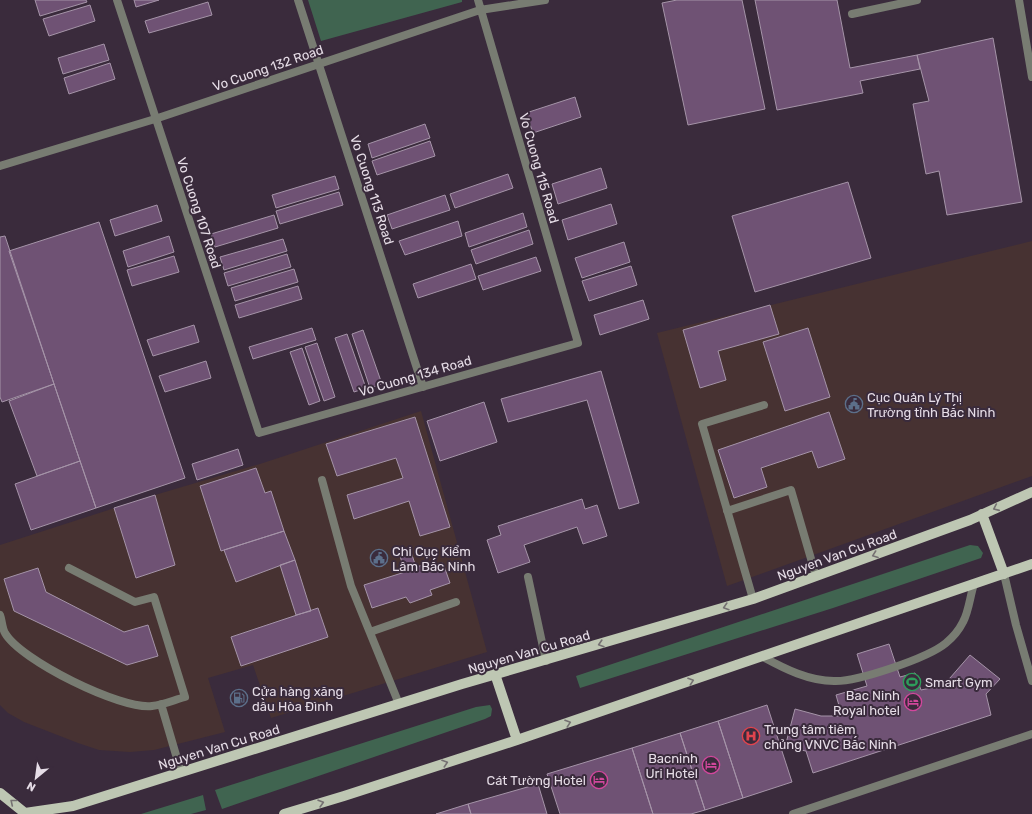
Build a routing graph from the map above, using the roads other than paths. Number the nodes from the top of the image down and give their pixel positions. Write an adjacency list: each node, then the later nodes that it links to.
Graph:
1 (117, 0): 11 (street, Vo Cuong 107 Road)
2 (298, 0): 9 (street, Vo Cuong 113 Road)
3 (478, 0): 7 (street, Vo Cuong 115 Road)
4 (545, 0): 7 (street, Vo Cuong 132 Road)
5 (917, 0): 8 (street)
6 (1019, 0): 10 (street)
7 (480, 10): 9 (street, Vo Cuong 132 Road); 13 (street, Vo Cuong 115 Road)
8 (852, 14)
9 (319, 64): 11 (street, Vo Cuong 132 Road); 14 (street, Vo Cuong 113 Road)
10 (1032, 78)
11 (155, 119): 12 (street, Vo Cuong 132 Road); 16 (street, Vo Cuong 107 Road)
12 (0, 166)
13 (578, 343): 14 (street, Vo Cuong 134 Road)
14 (423, 387): 16 (street, Vo Cuong 134 Road)
15 (764, 405): 19 (street)
16 (259, 433)
17 (322, 480): 30 (street)
18 (1032, 492): 20 (main road, Nguyen Van Cu Road, one-way to 20)
19 (727, 511): 24 (street); 27 (street)
20 (982, 514): 23 (main road); 24 (main road, Nguyen Van Cu Road, one-way to 24)
21 (1032, 564): 23 (main road)
22 (69, 568): 35 (street)
23 (1004, 574): 26 (main road); 34 (street)
24 (816, 576): 27 (main road, Nguyen Van Cu Road)
25 (528, 577): 32 (street)
26 (974, 584): 31 (main road); 31 (street)
27 (753, 599): 32 (main road, Nguyen Van Cu Road, one-way to 32)
28 (456, 602): 30 (street)
29 (0, 615): 35 (street)
30 (370, 632): 36 (street)
31 (763, 656): 38 (main road, one-way to 31)
32 (546, 661): 33 (main road, Nguyen Van Cu Road)
33 (495, 674): 36 (main road, Nguyen Van Cu Road); 38 (main road)
34 (1032, 681)
35 (161, 704): 39 (street)
36 (399, 704): 39 (main road, Nguyen Van Cu Road)
37 (1032, 734): 43 (street)
38 (516, 740): 42 (main road, one-way to 38)
39 (181, 772): 41 (main road, Nguyen Van Cu Road)
40 (0, 793): 41 (main road, one-way to 40)
41 (25, 814)
42 (284, 814)
43 (793, 814)

